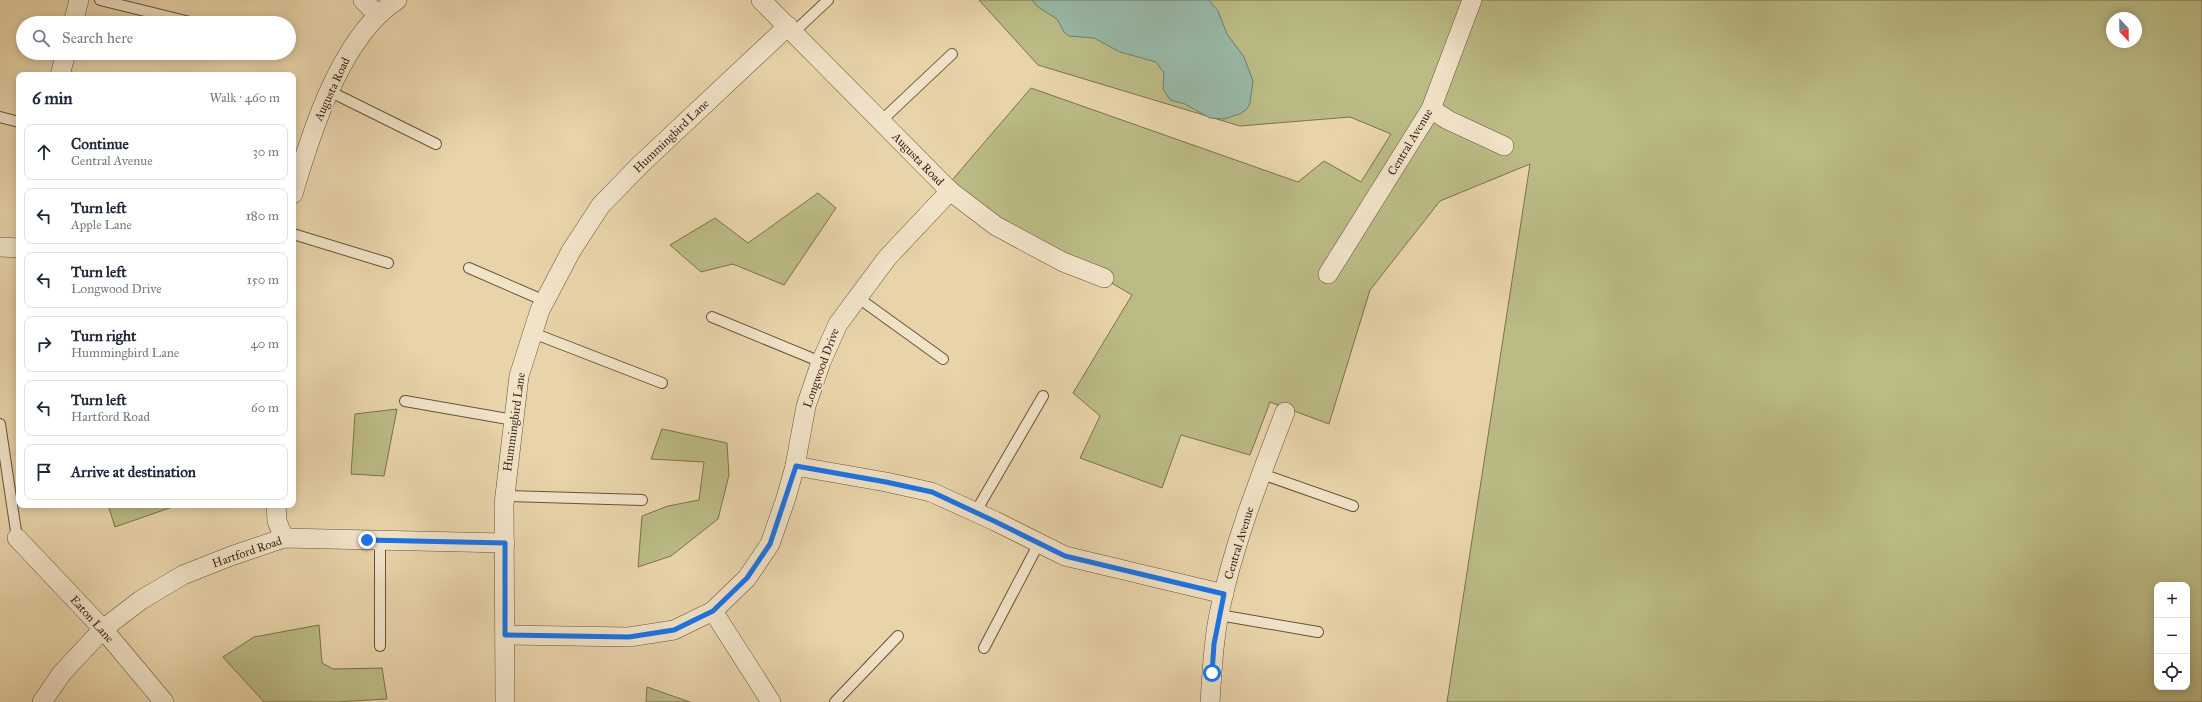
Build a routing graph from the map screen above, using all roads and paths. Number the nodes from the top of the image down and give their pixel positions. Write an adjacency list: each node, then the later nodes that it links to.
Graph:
1 (79, 0): 9 (street)
2 (100, 0): 10 (lane)
3 (363, 0): 8 (street)
4 (397, 0): 8 (street, Augusta Road)
5 (761, 0): 11 (street, Augusta Road)
6 (828, 0): 11 (lane)
7 (1472, 0): 16 (street, Central Avenue)
8 (378, 15): 15 (street, Augusta Road)
9 (75, 16)
10 (165, 16)
11 (791, 29): 19 (street, Augusta Road); 32 (street, Hummingbird Lane)
12 (952, 54): 19 (lane)
13 (64, 60): 14 (street)
14 (61, 72)
15 (331, 92): 20 (lane); 22 (street, Augusta Road)
16 (1431, 109): 21 (street); 29 (street, Central Avenue)
17 (0, 117): 18 (lane)
18 (16, 121)
19 (881, 121): 23 (street, Augusta Road)
20 (436, 144)
21 (1504, 146)
22 (297, 167)
23 (950, 191): 30 (street, Augusta Road); 31 (street, Longwood Drive)
24 (296, 235): 27 (lane)
25 (0, 247): 26 (street)
26 (16, 248)
27 (388, 263)
28 (469, 268): 32 (lane)
29 (1328, 274)
30 (1104, 278)
31 (857, 297): 35 (lane); 36 (street, Longwood Drive)
32 (545, 301): 34 (street, Hummingbird Lane)
33 (712, 317): 36 (lane)
34 (533, 333): 37 (lane); 41 (street, Hummingbird Lane)
35 (943, 359)
36 (821, 362): 43 (street, Longwood Drive)
37 (662, 383)
38 (1043, 396): 49 (lane)
39 (405, 401): 41 (lane)
40 (1285, 412): 44 (street, Central Avenue)
41 (514, 420): 45 (street, Hummingbird Lane)
42 (0, 424): 50 (lane)
43 (796, 466): 49 (street); 56 (street, Longwood Drive)
44 (1262, 474): 47 (lane); 55 (street, Central Avenue)
45 (505, 496): 46 (lane); 53 (street, Hummingbird Lane)
46 (642, 500)
47 (1353, 506)
48 (276, 508): 51 (street)
49 (976, 513): 54 (street)
50 (17, 538): 58 (street, Eaton Lane)
51 (284, 538): 52 (street, Hartford Road); 58 (street, Hartford Road)
52 (380, 540): 53 (street, Hartford Road); 62 (lane)
53 (505, 543): 60 (street, Hummingbird Lane)
54 (1039, 543): 55 (street); 63 (lane)
55 (1224, 594): 57 (street, Central Avenue)
56 (713, 611): 60 (street, Longwood Drive); 67 (street)
57 (1219, 615): 59 (lane); 69 (street, Central Avenue)
58 (102, 629): 64 (street, Hartford Road); 65 (street, Eaton Lane)
59 (1318, 632)
60 (505, 635): 66 (street, Hummingbird Lane)
61 (898, 636): 68 (lane)
62 (380, 646)
63 (984, 648)
64 (42, 702)
65 (164, 702)
66 (505, 702)
67 (771, 702)
68 (835, 702)
69 (1210, 702)

